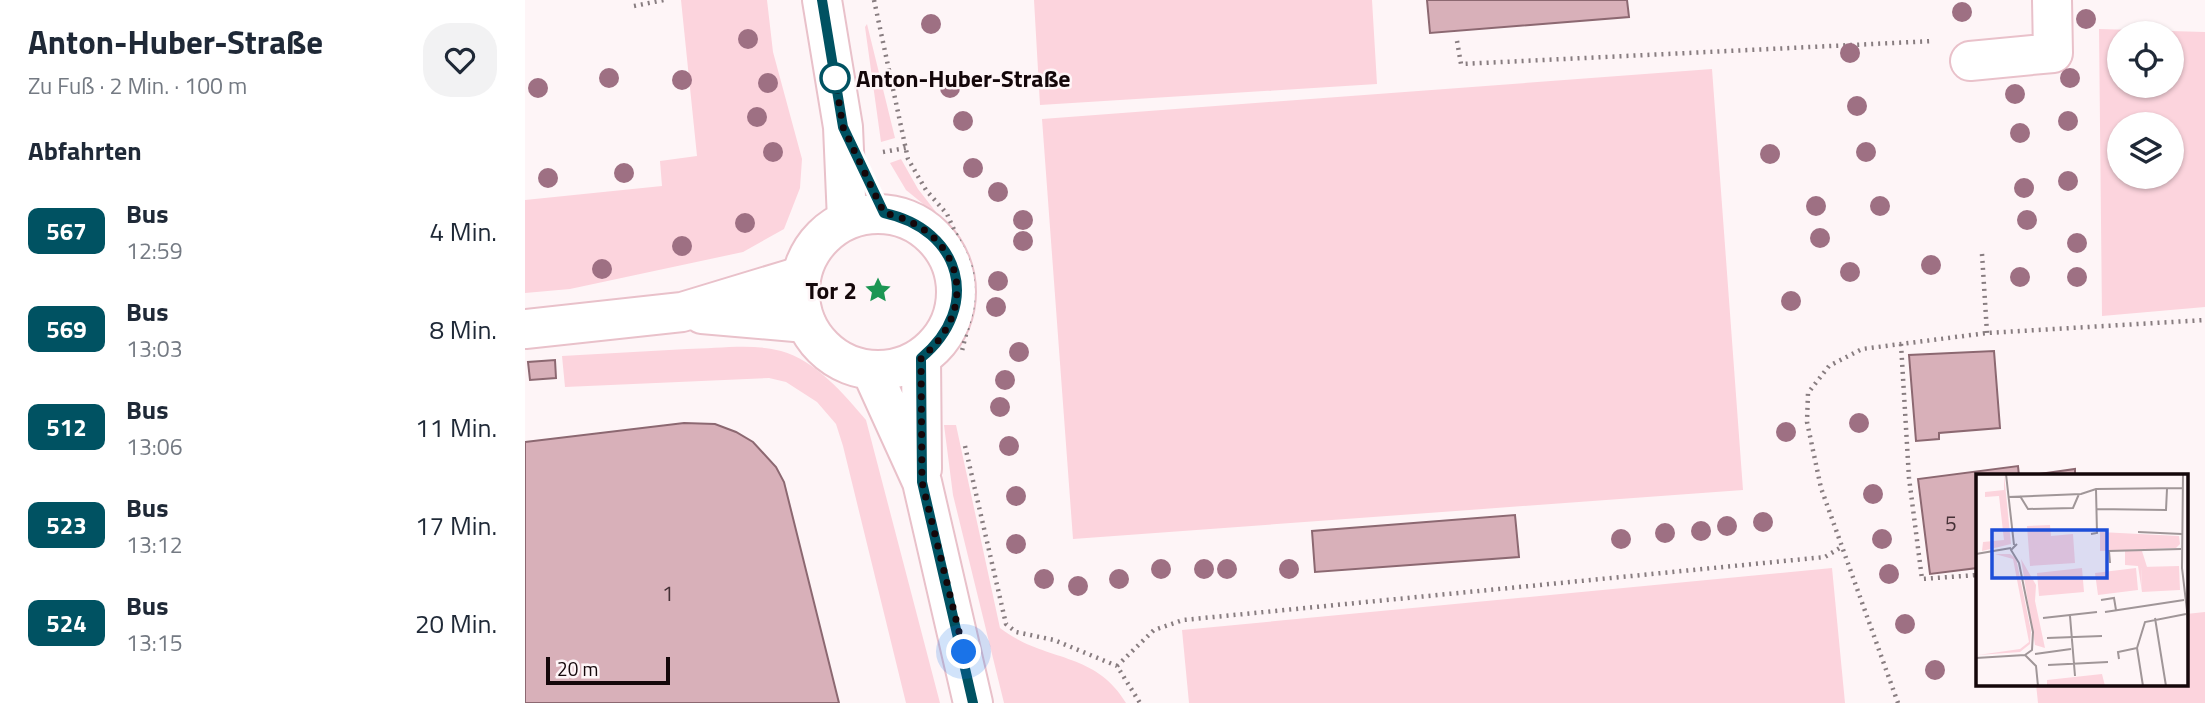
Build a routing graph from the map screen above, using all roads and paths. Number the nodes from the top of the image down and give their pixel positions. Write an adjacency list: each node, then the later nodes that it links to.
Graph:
1 (664, 0): 5 (path)
2 (822, 0): 9 (street)
3 (874, 0): 21 (path)
4 (2052, 0): 8 (street)
5 (634, 6)
6 (1457, 41): 7 (path)
7 (1934, 41)
8 (1970, 61)
9 (843, 127): 10 (street); 11 (street)
10 (884, 213): 11 (street); 20 (street)
11 (847, 220): 13 (street)
12 (1982, 254): 18 (path)
13 (801, 276): 14 (street); 16 (street)
14 (682, 312): 16 (street); 17 (street)
15 (2205, 320): 18 (path)
16 (806, 323): 22 (street)
17 (525, 329)
18 (1987, 333): 19 (path)
19 (1901, 344): 25 (path); 26 (path)
20 (921, 358): 22 (street); 24 (street)
21 (959, 362)
22 (871, 370): 24 (street)
23 (962, 433): 27 (path)
24 (922, 482): 28 (street)
25 (1843, 546): 27 (path); 30 (path)
26 (1976, 575)
27 (1117, 666): 29 (path)
28 (973, 703)
29 (1140, 703)
30 (1898, 703)

